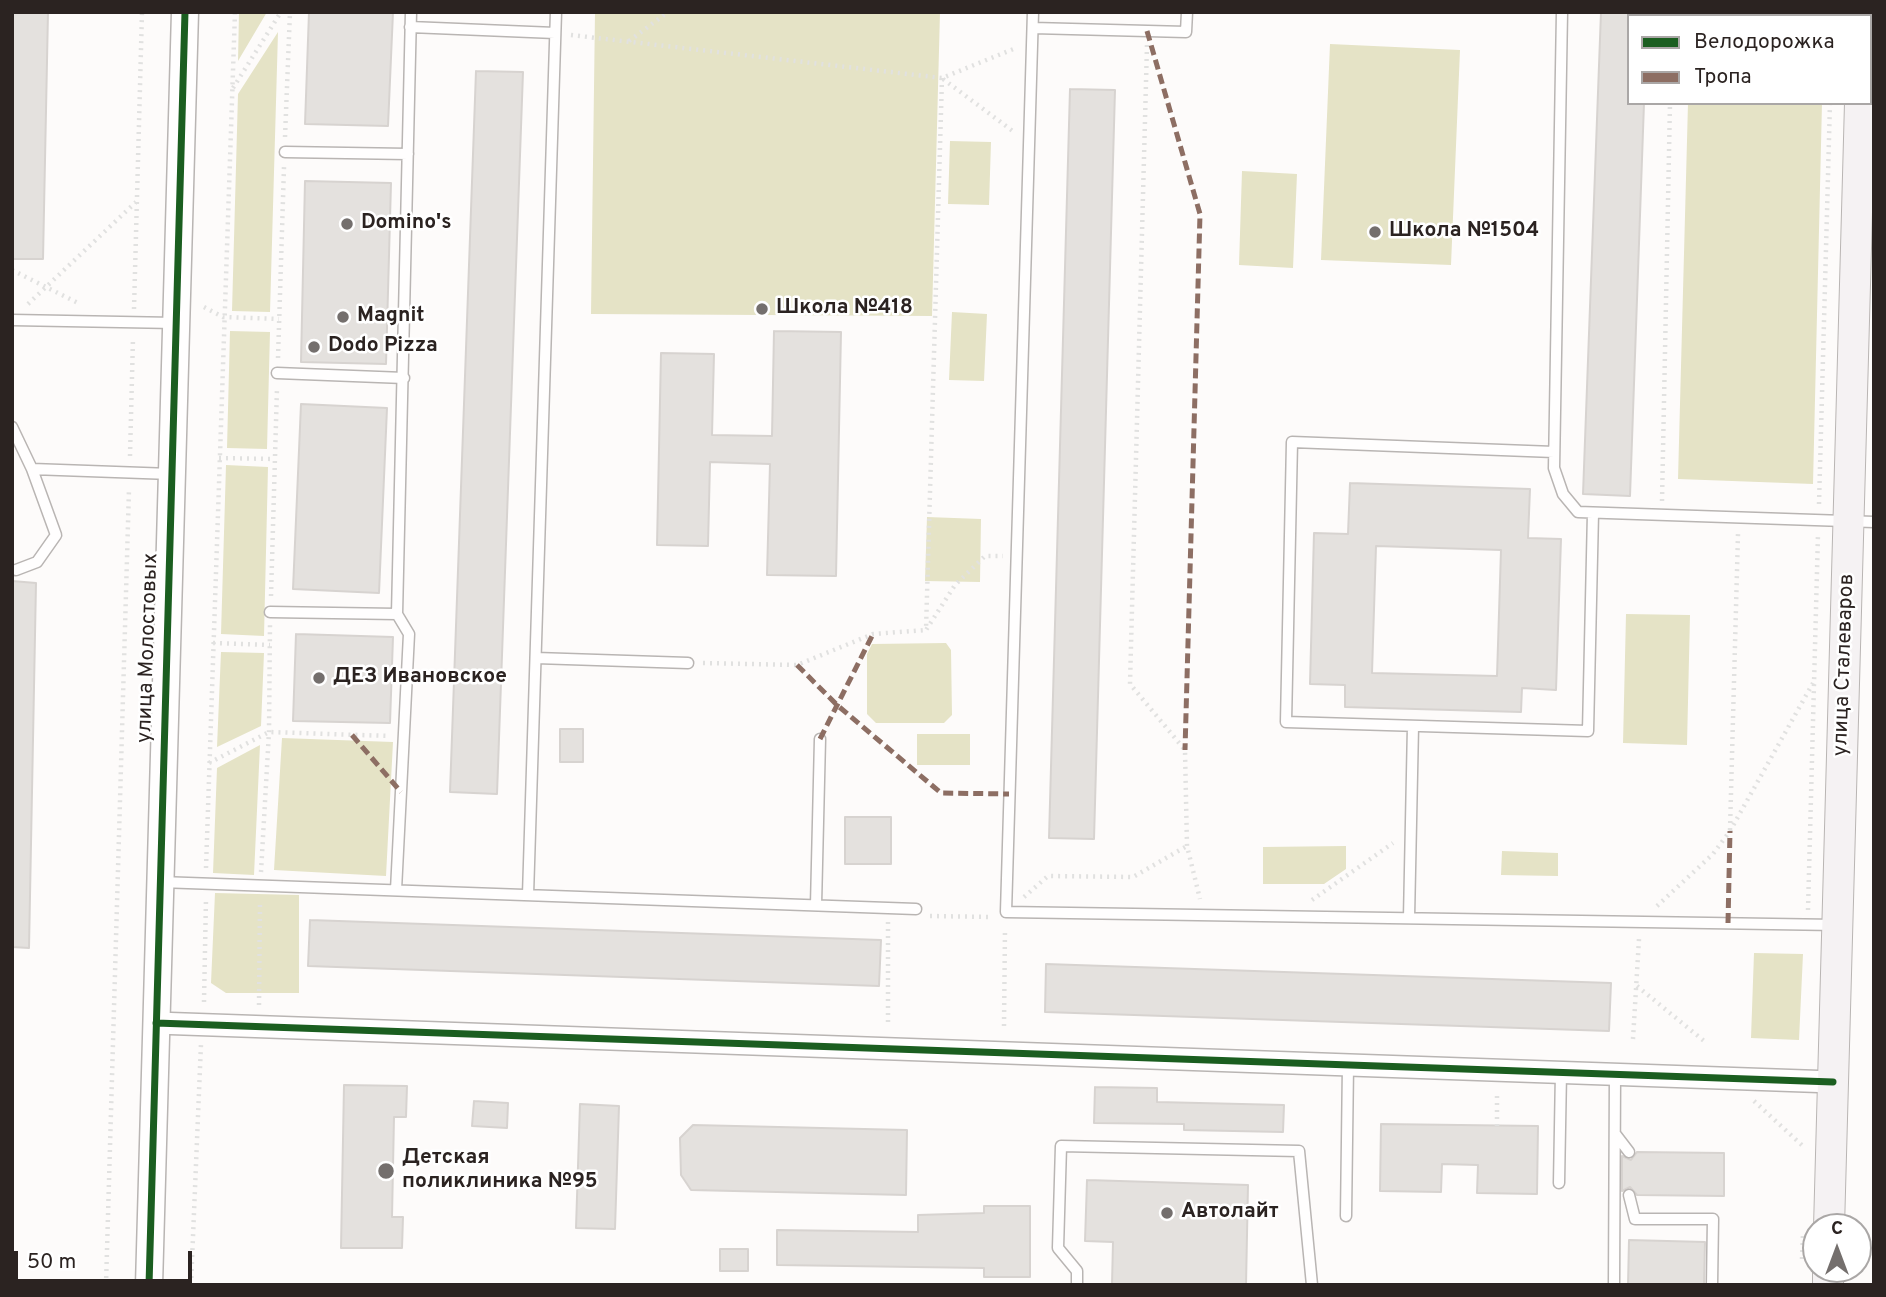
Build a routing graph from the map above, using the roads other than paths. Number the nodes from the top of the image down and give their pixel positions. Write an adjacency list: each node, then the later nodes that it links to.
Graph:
1 (185, 12): 14 (street, улица Молостовых)
2 (411, 12): 7 (lane)
3 (556, 12): 9 (lane)
4 (1033, 12): 8 (lane)
5 (1187, 12): 8 (lane)
6 (1562, 12): 18 (lane)
7 (411, 27): 9 (lane); 12 (lane)
8 (1033, 28): 35 (lane)
9 (555, 33): 26 (lane)
10 (1860, 105): 22 (main road, улица Сталеваров)
11 (285, 152): 12 (lane)
12 (408, 154): 16 (lane)
13 (12, 320): 14 (lane)
14 (176, 323): 20 (street, улица Молостовых)
15 (277, 373): 16 (lane)
16 (404, 378): 25 (lane)
17 (12, 427): 19 (lane)
18 (1554, 452): 21 (lane); 28 (lane)
19 (32, 469): 20 (lane); 23 (lane)
20 (172, 474): 30 (street, улица Молостовых)
21 (1593, 513): 22 (lane); 28 (lane)
22 (1862, 521): 36 (main road, улица Сталеваров)
23 (16, 570)
24 (270, 612): 25 (lane)
25 (397, 614): 31 (lane)
26 (536, 658): 27 (lane); 32 (lane)
27 (688, 663)
28 (1413, 726): 35 (lane)
29 (820, 739): 33 (lane)
30 (160, 881): 31 (lane); 37 (street, улица Молостовых)
31 (396, 890): 32 (lane)
32 (528, 895): 33 (lane)
33 (816, 905): 34 (lane)
34 (916, 909)
35 (1409, 918): 36 (lane)
36 (1838, 925): 41 (main road, улица Сталеваров)
37 (156, 1023): 38 (street); 48 (street, улица Молостовых)
38 (1348, 1065): 39 (street); 47 (lane)
39 (1561, 1072): 40 (street); 44 (lane)
40 (1615, 1074): 41 (street); 42 (lane)
41 (1833, 1082): 46 (main road, улица Сталеваров)
42 (1616, 1135): 43 (lane); 51 (lane)
43 (1629, 1152)
44 (1559, 1183)
45 (1629, 1195): 52 (lane)
46 (1829, 1213)
47 (1346, 1216)
48 (149, 1285)
49 (1077, 1285): 50 (lane)
50 (1312, 1285)
51 (1615, 1285)
52 (1712, 1285)

